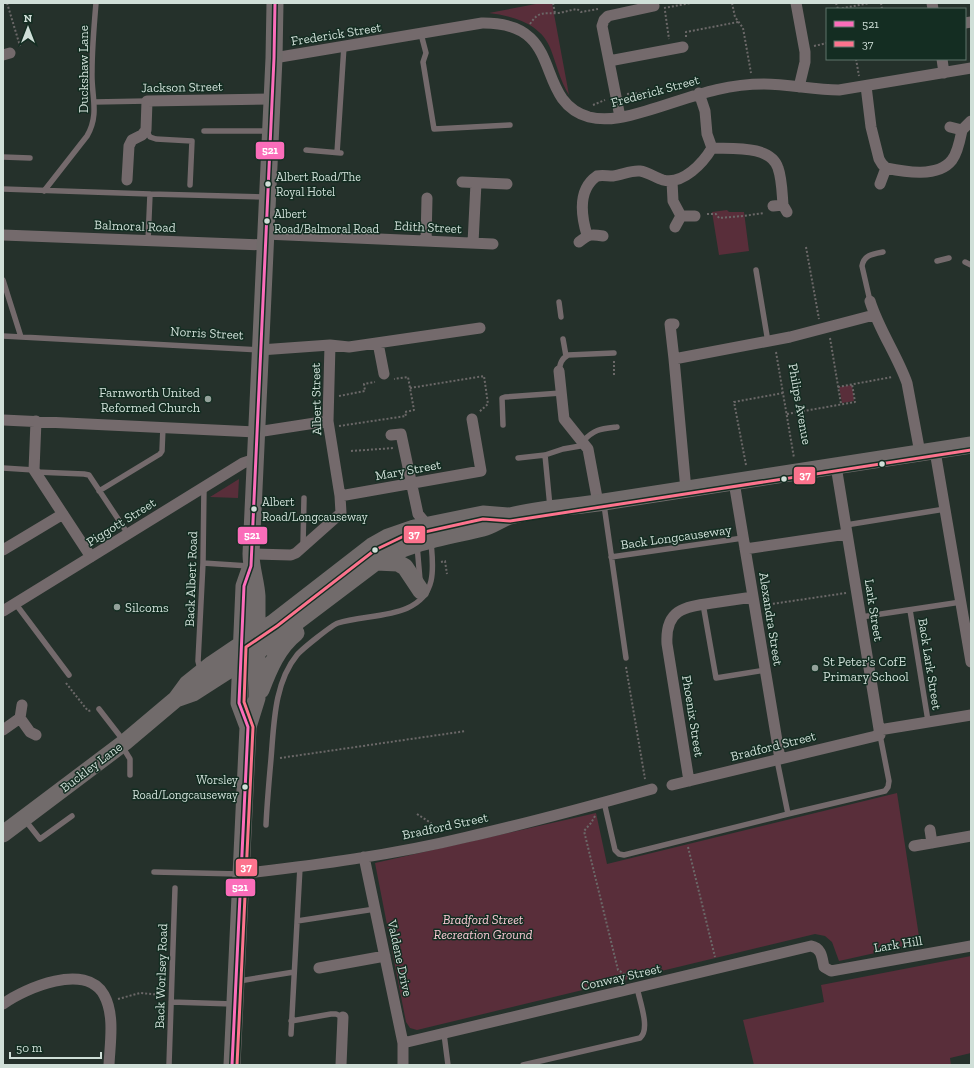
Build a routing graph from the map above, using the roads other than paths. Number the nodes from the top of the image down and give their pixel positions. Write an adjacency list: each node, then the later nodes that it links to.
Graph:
1 (96, 3): 19 (lane, Duckshaw Lane)
2 (274, 3): 9 (main road)
3 (796, 3): 14 (street)
4 (642, 6): 5 (street); 11 (street)
5 (660, 6)
6 (421, 34): 7 (street, Frederick Street); 20 (street, Frederick Street); 22 (lane)
7 (344, 46): 9 (street, Frederick Street); 29 (lane)
8 (683, 48): 11 (street)
9 (274, 58): 17 (main road)
10 (942, 60): 13 (street)
11 (609, 61): 20 (street)
12 (971, 68): 13 (street, Frederick Street)
13 (944, 73): 15 (street, Frederick Street)
14 (800, 87): 15 (street, Frederick Street); 16 (street, Frederick Street)
15 (863, 87): 32 (street)
16 (699, 93): 20 (street, Frederick Street); 28 (street)
17 (271, 100): 18 (street, Jackson Street); 27 (main road)
18 (147, 101): 19 (lane, Jackson Street); 24 (street)
19 (94, 102): 41 (lane, Duckshaw Lane)
20 (620, 117)
21 (971, 121): 25 (street)
22 (510, 125)
23 (950, 127): 25 (street)
24 (146, 130): 33 (street); 39 (lane)
25 (962, 130): 32 (street)
26 (204, 131): 27 (lane)
27 (270, 131): 43 (main road)
28 (712, 148): 34 (street); 45 (street)
29 (306, 150)
30 (3, 157): 31 (lane)
31 (30, 158)
32 (886, 168): 38 (street)
33 (127, 180)
34 (672, 181): 46 (street); 50 (street)
35 (462, 182): 36 (street)
36 (476, 183): 37 (street); 54 (street)
37 (507, 184)
38 (880, 184)
39 (190, 185)
40 (3, 189): 41 (lane)
41 (44, 191): 42 (lane)
42 (150, 194): 43 (lane); 52 (lane)
43 (267, 197): 51 (main road)
44 (427, 198): 53 (street)
45 (781, 208)
46 (681, 216): 47 (street); 48 (street)
47 (695, 216)
48 (675, 227)
49 (3, 235): 52 (street, Balmoral Road)
50 (603, 236)
51 (265, 239): 52 (street, Balmoral Road); 53 (street, Edith Street); 75 (main road)
52 (148, 241)
53 (426, 241): 54 (street, Edith Street)
54 (473, 243): 55 (street, Edith Street)
55 (493, 244)
56 (883, 252): 63 (lane)
57 (949, 258): 58 (lane)
58 (937, 261)
59 (965, 262): 60 (lane)
60 (971, 265)
61 (756, 270): 72 (lane)
62 (3, 280): 70 (lane)
63 (870, 301): 65 (street)
64 (559, 302): 66 (lane)
65 (874, 315): 72 (street); 93 (street)
66 (560, 317)
67 (674, 324): 78 (street)
68 (480, 328): 73 (street, Norris Street)
69 (3, 336): 70 (lane, Norris Street)
70 (21, 337): 75 (lane, Norris Street)
71 (563, 339): 77 (lane)
72 (771, 341): 78 (street)
73 (378, 343): 74 (street, Norris Street); 80 (street)
74 (330, 345): 75 (street, Norris Street); 85 (street, Albert Street)
75 (260, 350): 89 (main road)
76 (614, 353): 77 (lane)
77 (566, 356): 79 (lane)
78 (674, 359): 103 (street)
79 (559, 371): 81 (street)
80 (385, 378)
81 (561, 393): 86 (lane); 91 (street)
82 (472, 419): 101 (street, Mary Street)
83 (3, 420): 84 (street)
84 (36, 421): 87 (street); 99 (street)
85 (328, 424): 89 (street); 105 (street, Albert Street)
86 (503, 425)
87 (163, 427): 89 (street); 104 (lane)
88 (617, 427): 91 (lane)
89 (257, 432): 96 (main road)
90 (391, 435): 101 (street)
91 (585, 443): 94 (lane); 107 (street)
92 (971, 445): 93 (main road)
93 (927, 452): 97 (main road); 109 (street)
94 (545, 455): 95 (lane); 108 (lane)
95 (518, 458)
96 (255, 459): 102 (street, Piggott Street); 119 (main road)
97 (836, 466): 100 (main road); 112 (street, Lark Street)
98 (3, 468): 99 (lane)
99 (35, 471): 104 (lane); 110 (street)
100 (741, 481): 103 (main road); 114 (street, Alexandra Street)
101 (411, 484): 105 (street, Mary Street); 111 (street)
102 (204, 486): 113 (street, Piggott Street); 121 (lane, Back Albert Road)
103 (686, 490): 107 (main road)
104 (99, 491): 113 (lane)
105 (340, 496): 115 (street, Albert Street)
106 (304, 498): 115 (lane)
107 (601, 503): 108 (main road); 118 (lane)
108 (550, 508): 111 (main road)
109 (945, 508): 112 (lane); 125 (street)
110 (63, 514): 116 (street); 117 (street)
111 (422, 530): 120 (main road, Buckley Lane); 122 (lane); 122 (lane); 132 (main road)
112 (846, 530): 114 (street); 131 (street, Lark Street)
113 (128, 534): 117 (street, Piggott Street)
114 (744, 544): 118 (lane, Back Longcauseway); 124 (street, Alexandra Street)
115 (303, 546): 119 (street, Albert Street)
116 (3, 550)
117 (91, 557): 126 (street, Piggott Street)
118 (612, 557): 136 (lane)
119 (251, 560): 121 (lane); 130 (main road); 133 (main road)
120 (376, 562): 122 (main road); 123 (main road, Buckley Lane)
121 (203, 563): 140 (lane, Back Albert Road)
122 (421, 595): 163 (lane)
123 (330, 597): 132 (main road); 135 (main road, Buckley Lane); 142 (main road)
124 (754, 602): 127 (street, Phoenix Street); 139 (street, Alexandra Street)
125 (961, 602): 128 (lane); 138 (street)
126 (15, 603): 129 (street, Piggott Street); 141 (lane)
127 (703, 604): 139 (lane); 156 (street, Phoenix Street)
128 (910, 610): 131 (lane); 148 (lane, Back Lark Street)
129 (3, 611)
130 (242, 613): 133 (main road); 134 (main road)
131 (860, 617): 151 (street, Lark Street)
132 (274, 622): 133 (main road, Buckley Lane)
133 (257, 628): 134 (main road, Buckley Lane); 135 (main road)
134 (241, 644): 137 (main road); 140 (main road, Buckley Lane)
135 (258, 652): 137 (main road, Buckley Lane); 142 (main road)
136 (626, 658)
137 (241, 662): 143 (main road, Buckley Lane); 149 (main road)
138 (971, 662)
139 (765, 670): 154 (street, Alexandra Street)
140 (204, 671): 143 (main road, Buckley Lane)
141 (69, 675)
142 (257, 698): 149 (main road)
143 (176, 699): 153 (main road, Buckley Lane)
144 (22, 705): 147 (street)
145 (99, 709): 153 (lane)
146 (971, 715): 148 (street, Bradford Street)
147 (20, 718): 150 (street); 152 (street)
148 (928, 721): 151 (street, Bradford Street)
149 (248, 727): 172 (main road)
150 (3, 730)
151 (879, 732): 154 (street, Bradford Street); 160 (lane, Lark Street)
152 (36, 735)
153 (123, 743): 155 (lane); 162 (main road, Buckley Lane)
154 (778, 760): 156 (street, Bradford Street); 160 (lane)
155 (130, 775)
156 (689, 781): 157 (street, Bradford Street)
157 (672, 784)
158 (650, 790): 159 (street, Bradford Street)
159 (601, 803): 160 (lane); 169 (street, Bradford Street)
160 (788, 814)
161 (72, 816): 162 (lane)
162 (23, 818): 165 (main road, Buckley Lane)
163 (266, 825)
164 (930, 830): 167 (street)
165 (3, 834)
166 (971, 836): 167 (street)
167 (932, 843): 168 (street)
168 (914, 846)
169 (364, 857): 170 (street, Bradford Street); 174 (street, Valdene Drive)
170 (300, 867): 172 (street, Bradford Street); 175 (lane)
171 (154, 872): 172 (lane)
172 (240, 874): 181 (main road)
173 (175, 888): 183 (lane, Back Worlsey Road)
174 (375, 909): 175 (lane); 177 (street, Valdene Drive)
175 (297, 921): 180 (lane)
176 (971, 946): 179 (street, Lark Hill)
177 (385, 956): 178 (street); 190 (street, Valdene Drive)
178 (319, 968)
179 (831, 971): 182 (street, Conway Street)
180 (294, 972): 181 (lane); 187 (lane)
181 (236, 981): 185 (main road)
182 (636, 987): 189 (street, Conway Street); 197 (lane)
183 (171, 1002): 185 (lane); 192 (lane, Back Worlsey Road)
184 (3, 1004): 191 (street)
185 (235, 1004): 193 (main road)
186 (344, 1017): 187 (lane); 194 (street)
187 (291, 1021): 188 (lane)
188 (291, 1034)
189 (444, 1034): 190 (street, Conway Street); 196 (lane)
190 (403, 1043): 195 (street, Valdene Drive)
191 (109, 1065)
192 (168, 1065)
193 (232, 1065)
194 (341, 1065)
195 (403, 1065)
196 (448, 1065)
197 (523, 1065)

